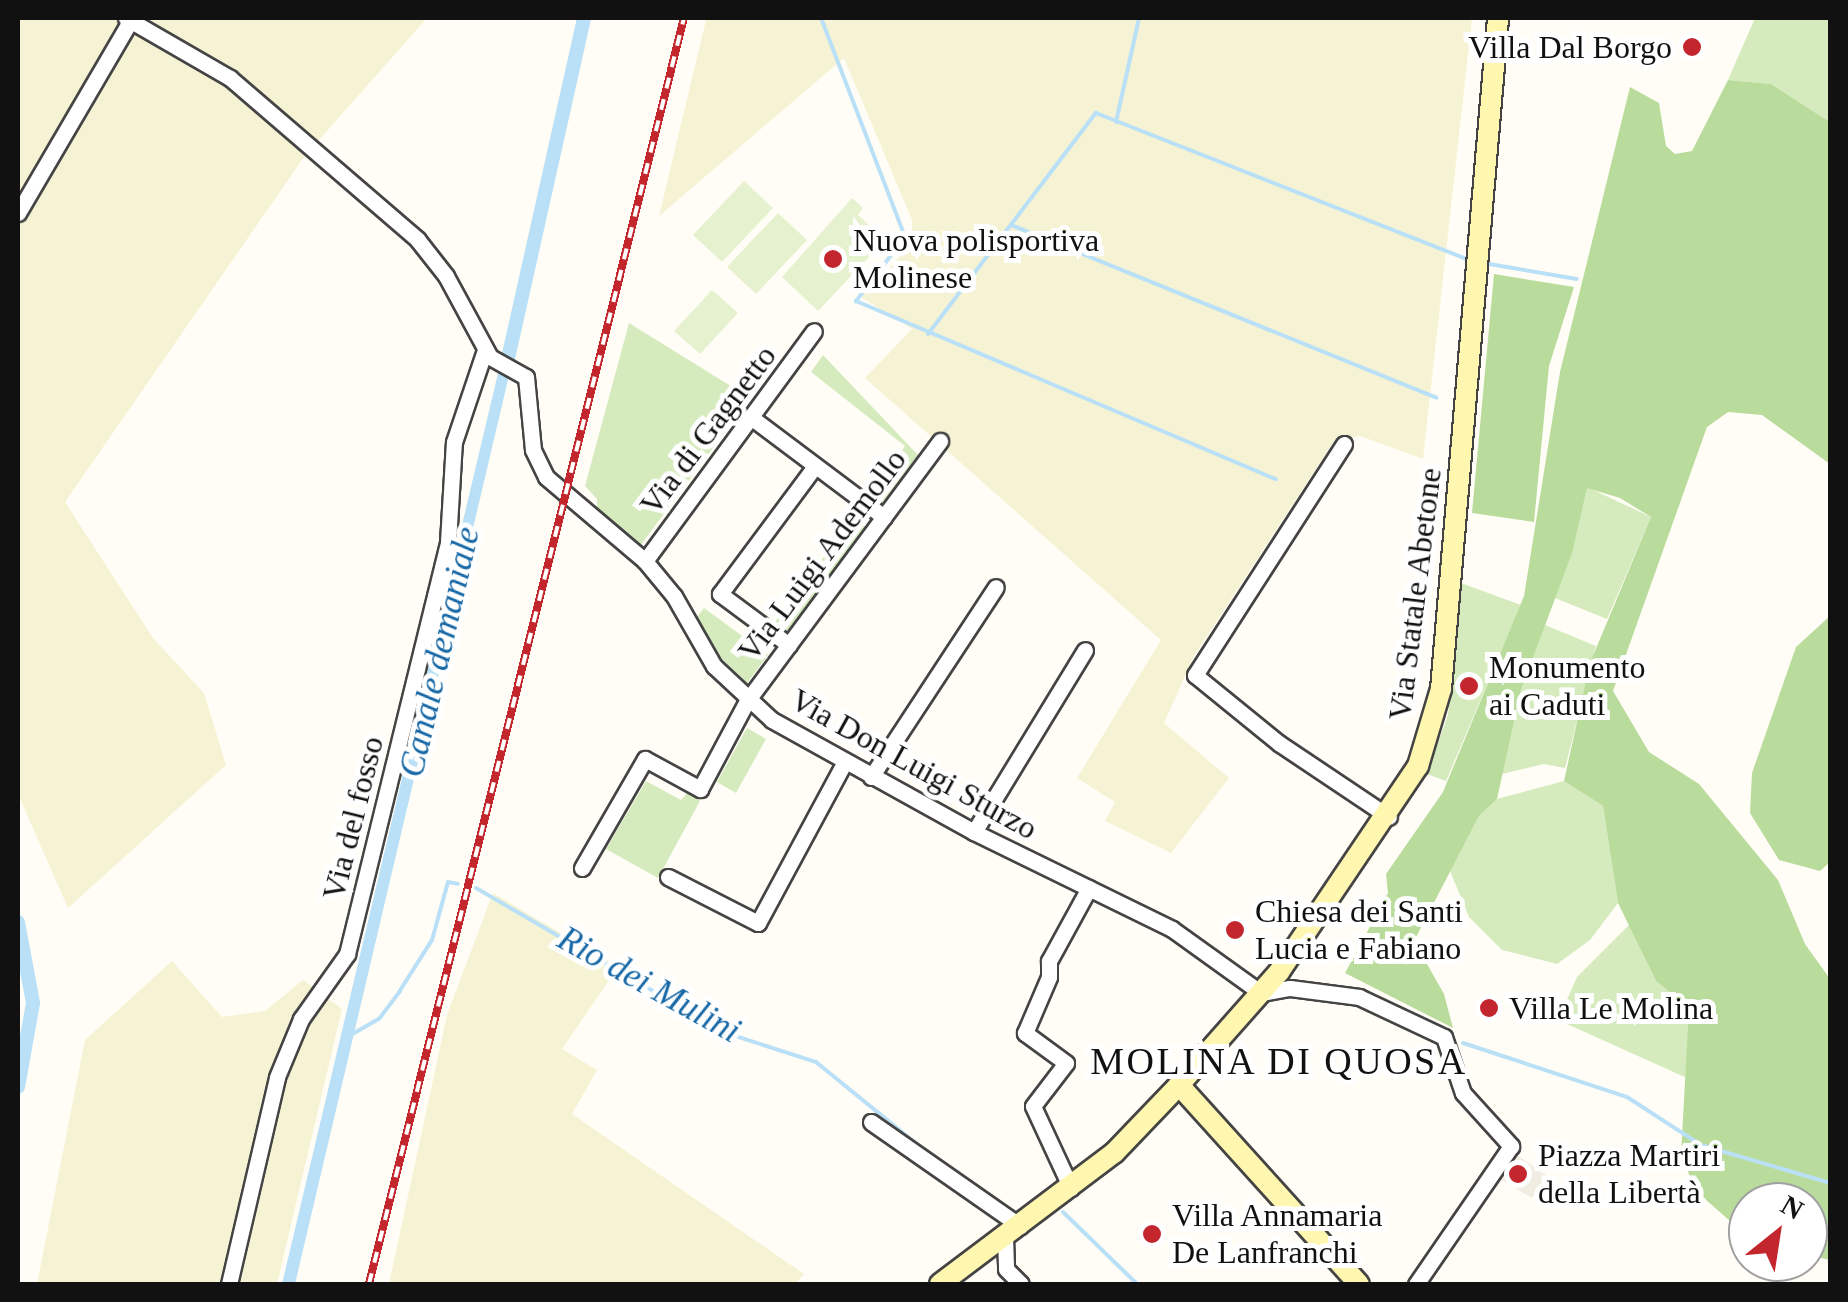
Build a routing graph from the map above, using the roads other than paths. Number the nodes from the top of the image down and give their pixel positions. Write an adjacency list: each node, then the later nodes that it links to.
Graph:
1 (1498, 18): 18 (main road, Via Statale Abetone)
2 (128, 19): 3 (street); 5 (street)
3 (18, 213)
4 (814, 332): 6 (street, Via di Gagnetto)
5 (490, 356): 11 (street, Via Don Luigi Sturzo); 28 (street, Via del fosso)
6 (752, 418): 9 (street); 11 (street, Via di Gagnetto)
7 (940, 442): 10 (street, Via Luigi Ademollo)
8 (1344, 444): 18 (street)
9 (815, 466): 10 (street); 13 (street)
10 (884, 517): 13 (street, Via Luigi Ademollo)
11 (645, 561): 15 (street, Via Don Luigi Sturzo)
12 (996, 587): 17 (street)
13 (789, 645): 15 (street, Via Luigi Ademollo)
14 (1086, 650): 19 (street)
15 (748, 701): 16 (street, Via Don Luigi Sturzo); 20 (street, Via Luigi Ademollo)
16 (844, 763): 17 (street, Via Don Luigi Sturzo); 21 (street)
17 (871, 777): 19 (street, Via Don Luigi Sturzo)
18 (1389, 817): 23 (main road, Via Statale Abetone)
19 (974, 832): 22 (street, Via Don Luigi Sturzo)
20 (582, 868)
21 (668, 877)
22 (1088, 888): 23 (street, Via Don Luigi Sturzo); 26 (street)
23 (1261, 993): 24 (main road, Via Statale Abetone); 32 (street)
24 (1179, 1085): 26 (main road, Via Statale Abetone); 31 (main road)
25 (871, 1122): 27 (street)
26 (1072, 1188): 27 (main road, Via Statale Abetone)
27 (1012, 1232): 29 (main road, Via Statale Abetone); 30 (street)
28 (229, 1284)
29 (940, 1284)
30 (1021, 1284)
31 (1358, 1284)
32 (1416, 1284)

